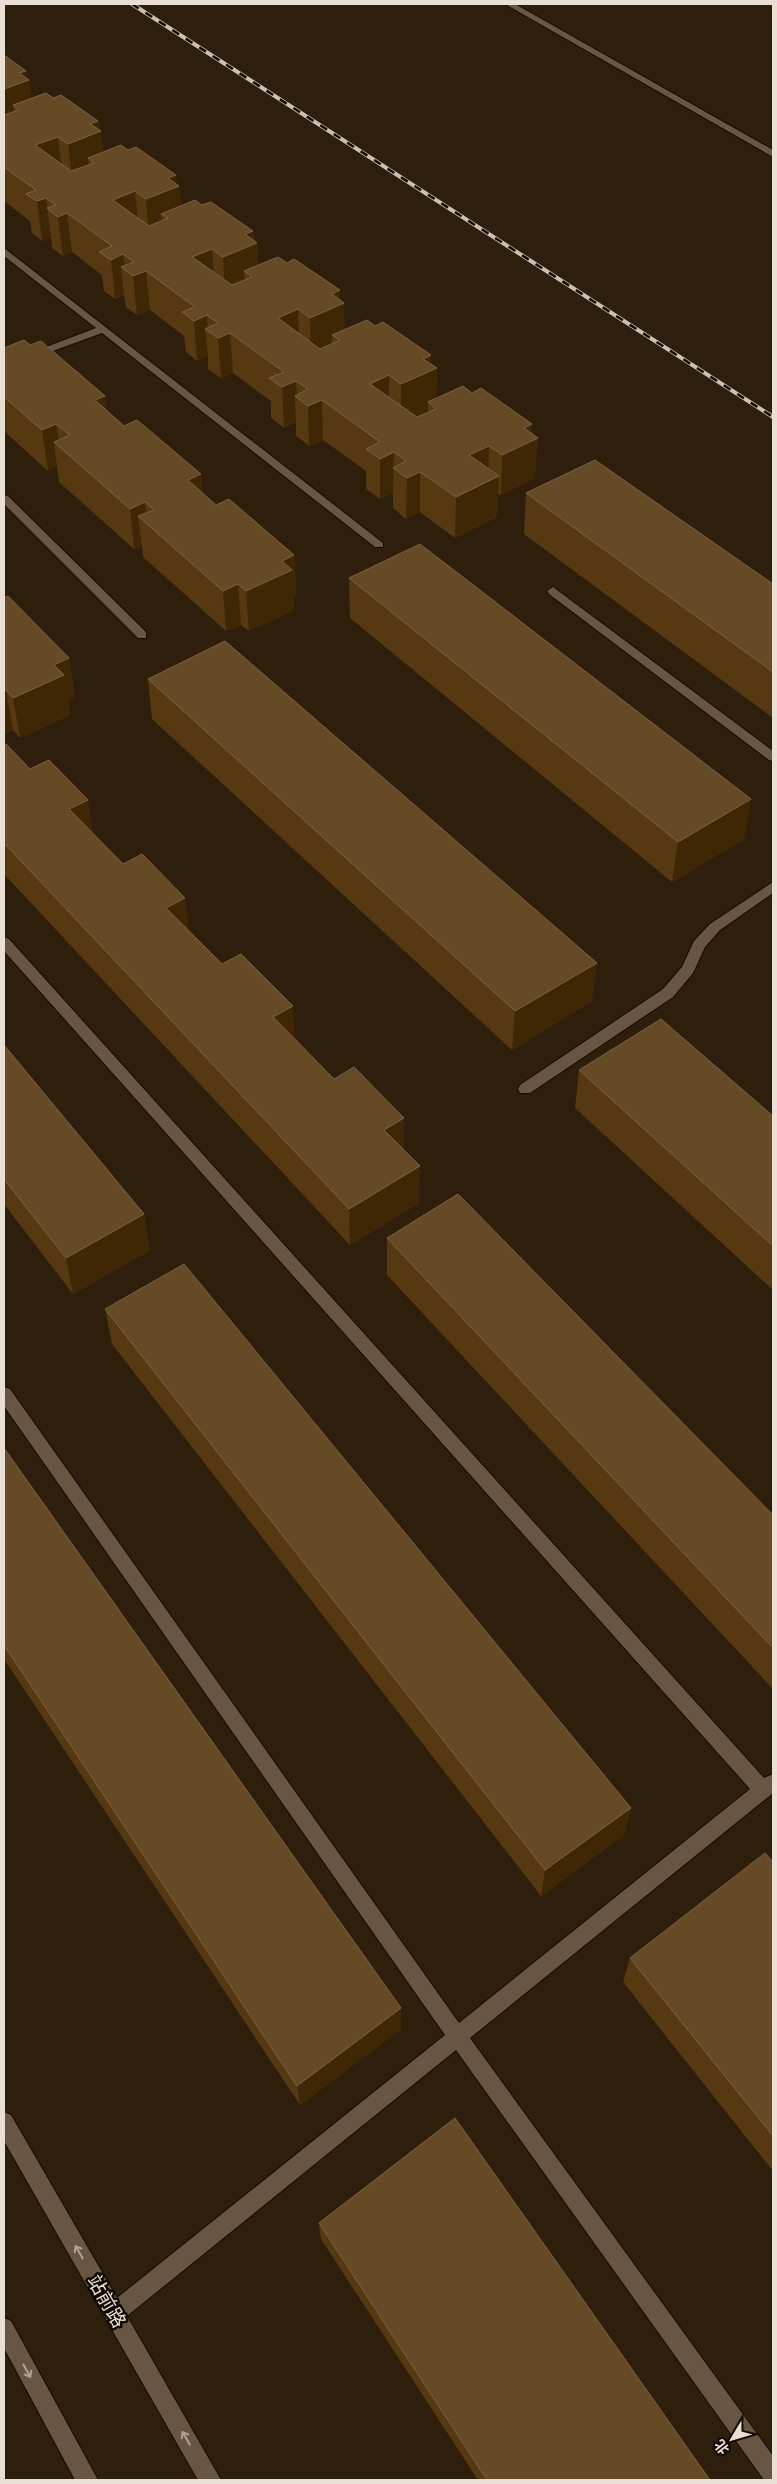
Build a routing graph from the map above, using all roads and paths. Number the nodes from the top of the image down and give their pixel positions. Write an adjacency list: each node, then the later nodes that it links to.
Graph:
1 (509, 4): 2 (street)
2 (773, 154)
3 (4, 251): 4 (street)
4 (104, 329): 5 (street); 7 (street)
5 (4, 366)
6 (4, 498): 9 (street)
7 (379, 545)
8 (553, 591): 10 (street)
9 (142, 635)
10 (773, 756)
11 (773, 888): 13 (street)
12 (4, 942): 15 (street)
13 (525, 1089)
14 (4, 1394): 16 (street)
15 (768, 1786): 16 (street)
16 (457, 2036): 18 (street); 20 (street)
17 (4, 2122): 18 (street, 站前路, one-way to 17)
18 (114, 2314): 22 (street, 站前路, one-way to 18)
19 (4, 2328): 21 (street, one-way to 21)
20 (773, 2474)
21 (87, 2480)
22 (210, 2480)

